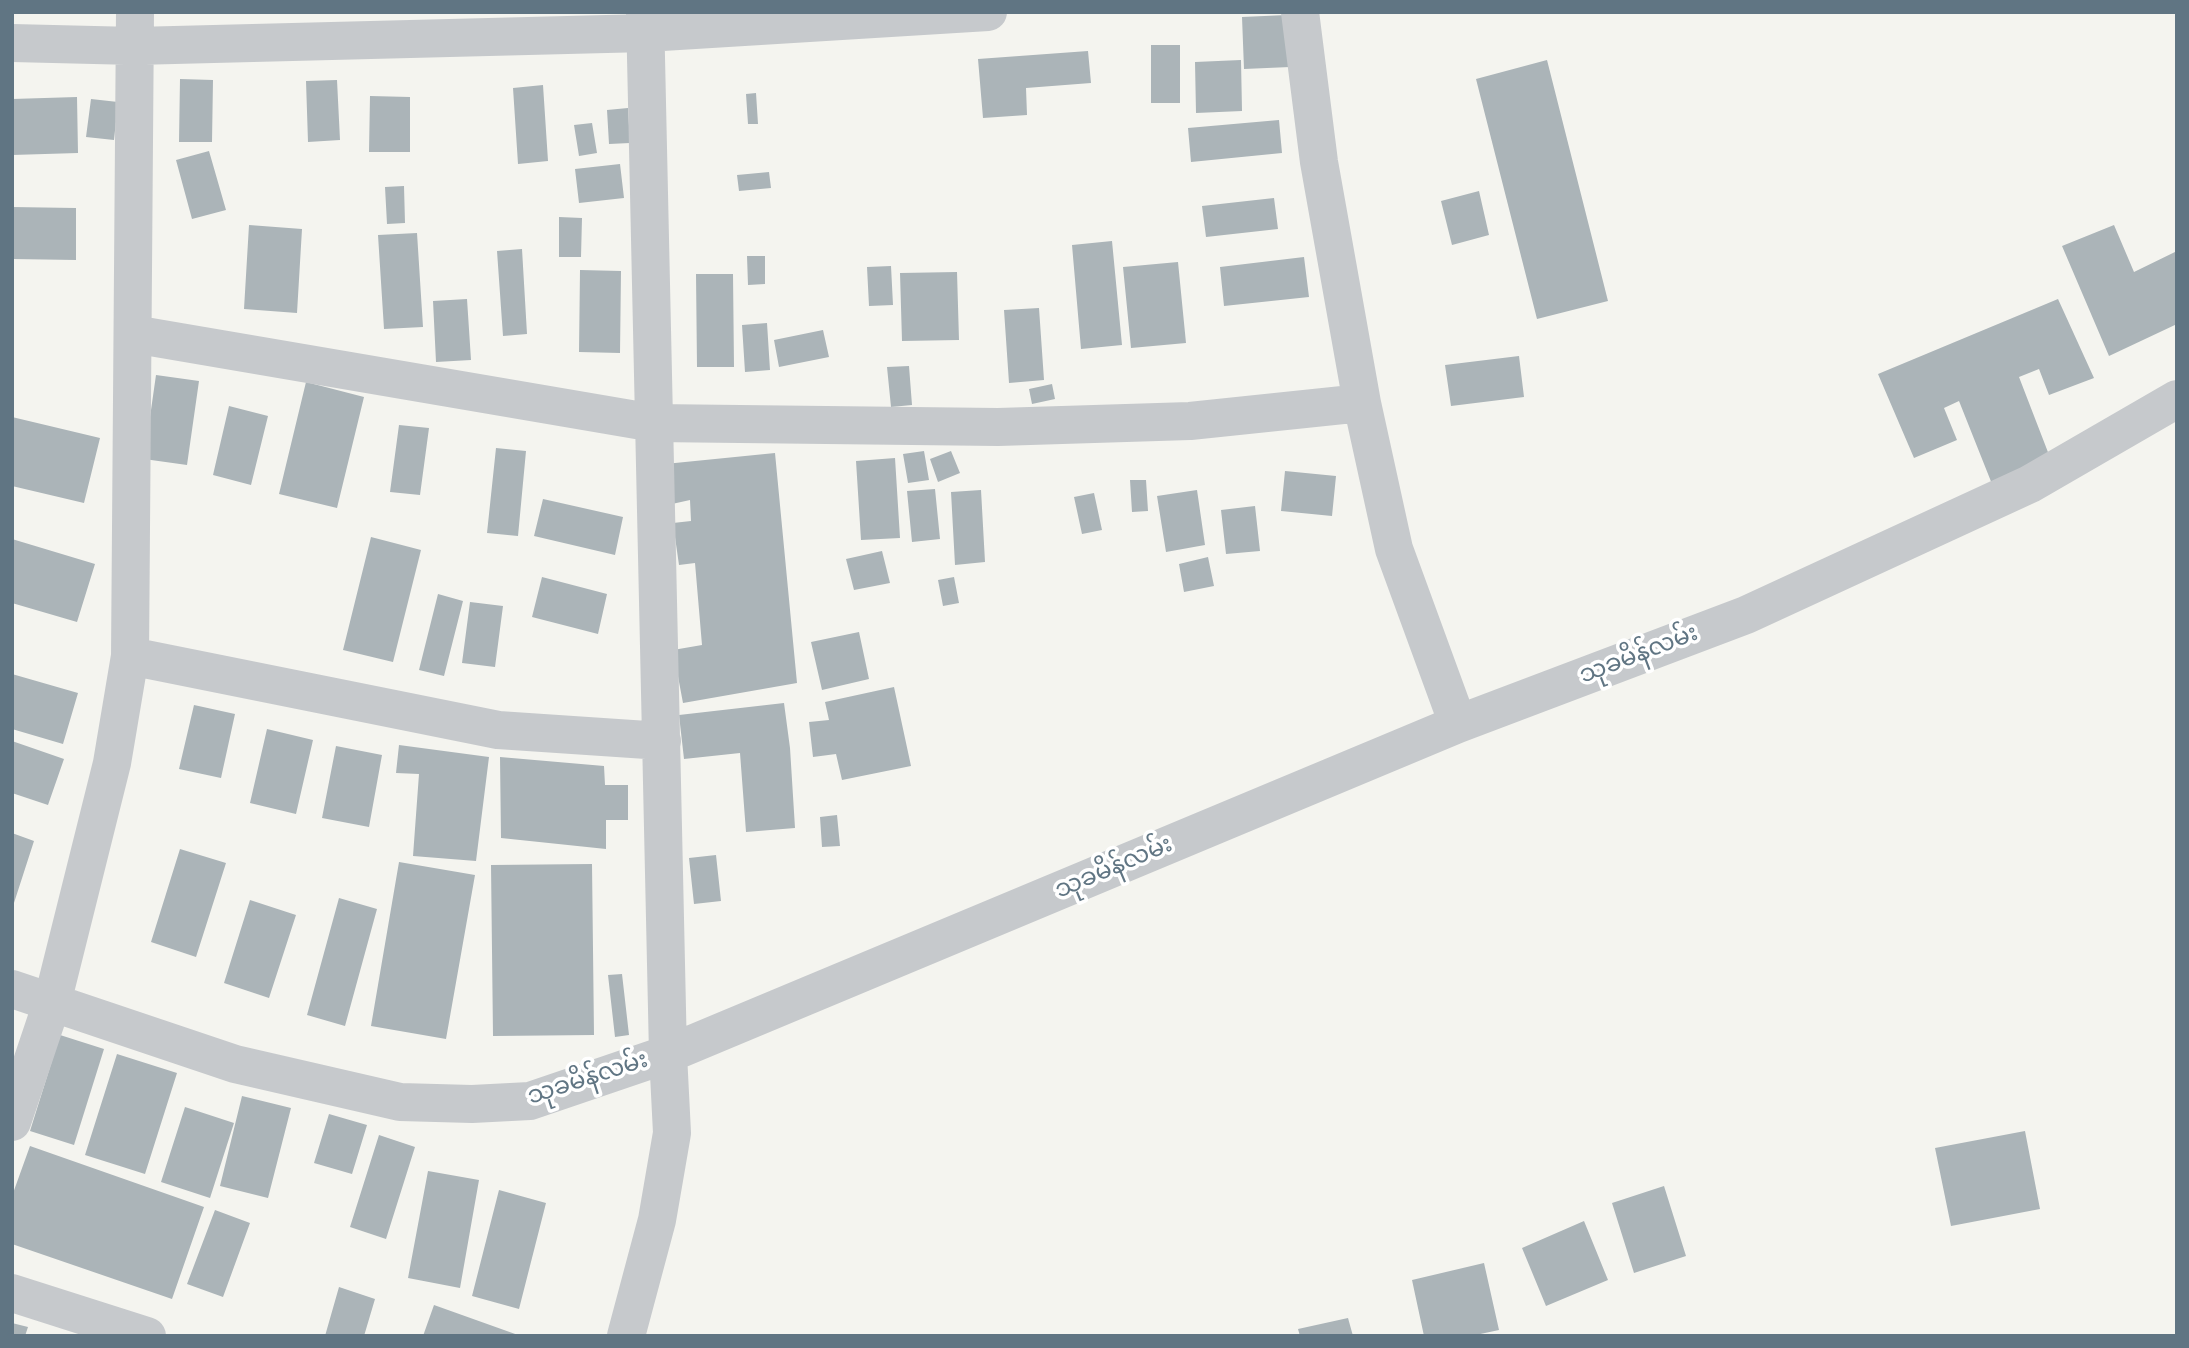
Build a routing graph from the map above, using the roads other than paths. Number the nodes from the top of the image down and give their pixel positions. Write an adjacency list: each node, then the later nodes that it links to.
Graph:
1 (988, 12): 3 (street)
2 (1300, 12): 8 (street)
3 (646, 23): 4 (street); 9 (street)
4 (135, 29): 5 (street); 6 (street)
5 (12, 43)
6 (133, 334): 9 (street); 10 (street)
7 (2177, 399): 11 (street, သုခမိန်လမ်း)
8 (1362, 403): 9 (street); 11 (street)
9 (654, 423): 12 (street)
10 (130, 656): 12 (street); 14 (street)
11 (1458, 724): 15 (street, သုခမိန်လမ်း)
12 (662, 741): 15 (street)
13 (12, 989): 14 (street, သုခမိန်လမ်း)
14 (52, 1003): 15 (street, သုခမိန်လမ်း); 16 (street)
15 (668, 1054): 19 (street)
16 (12, 1122)
17 (12, 1293): 18 (street)
18 (147, 1336)
19 (626, 1336)

